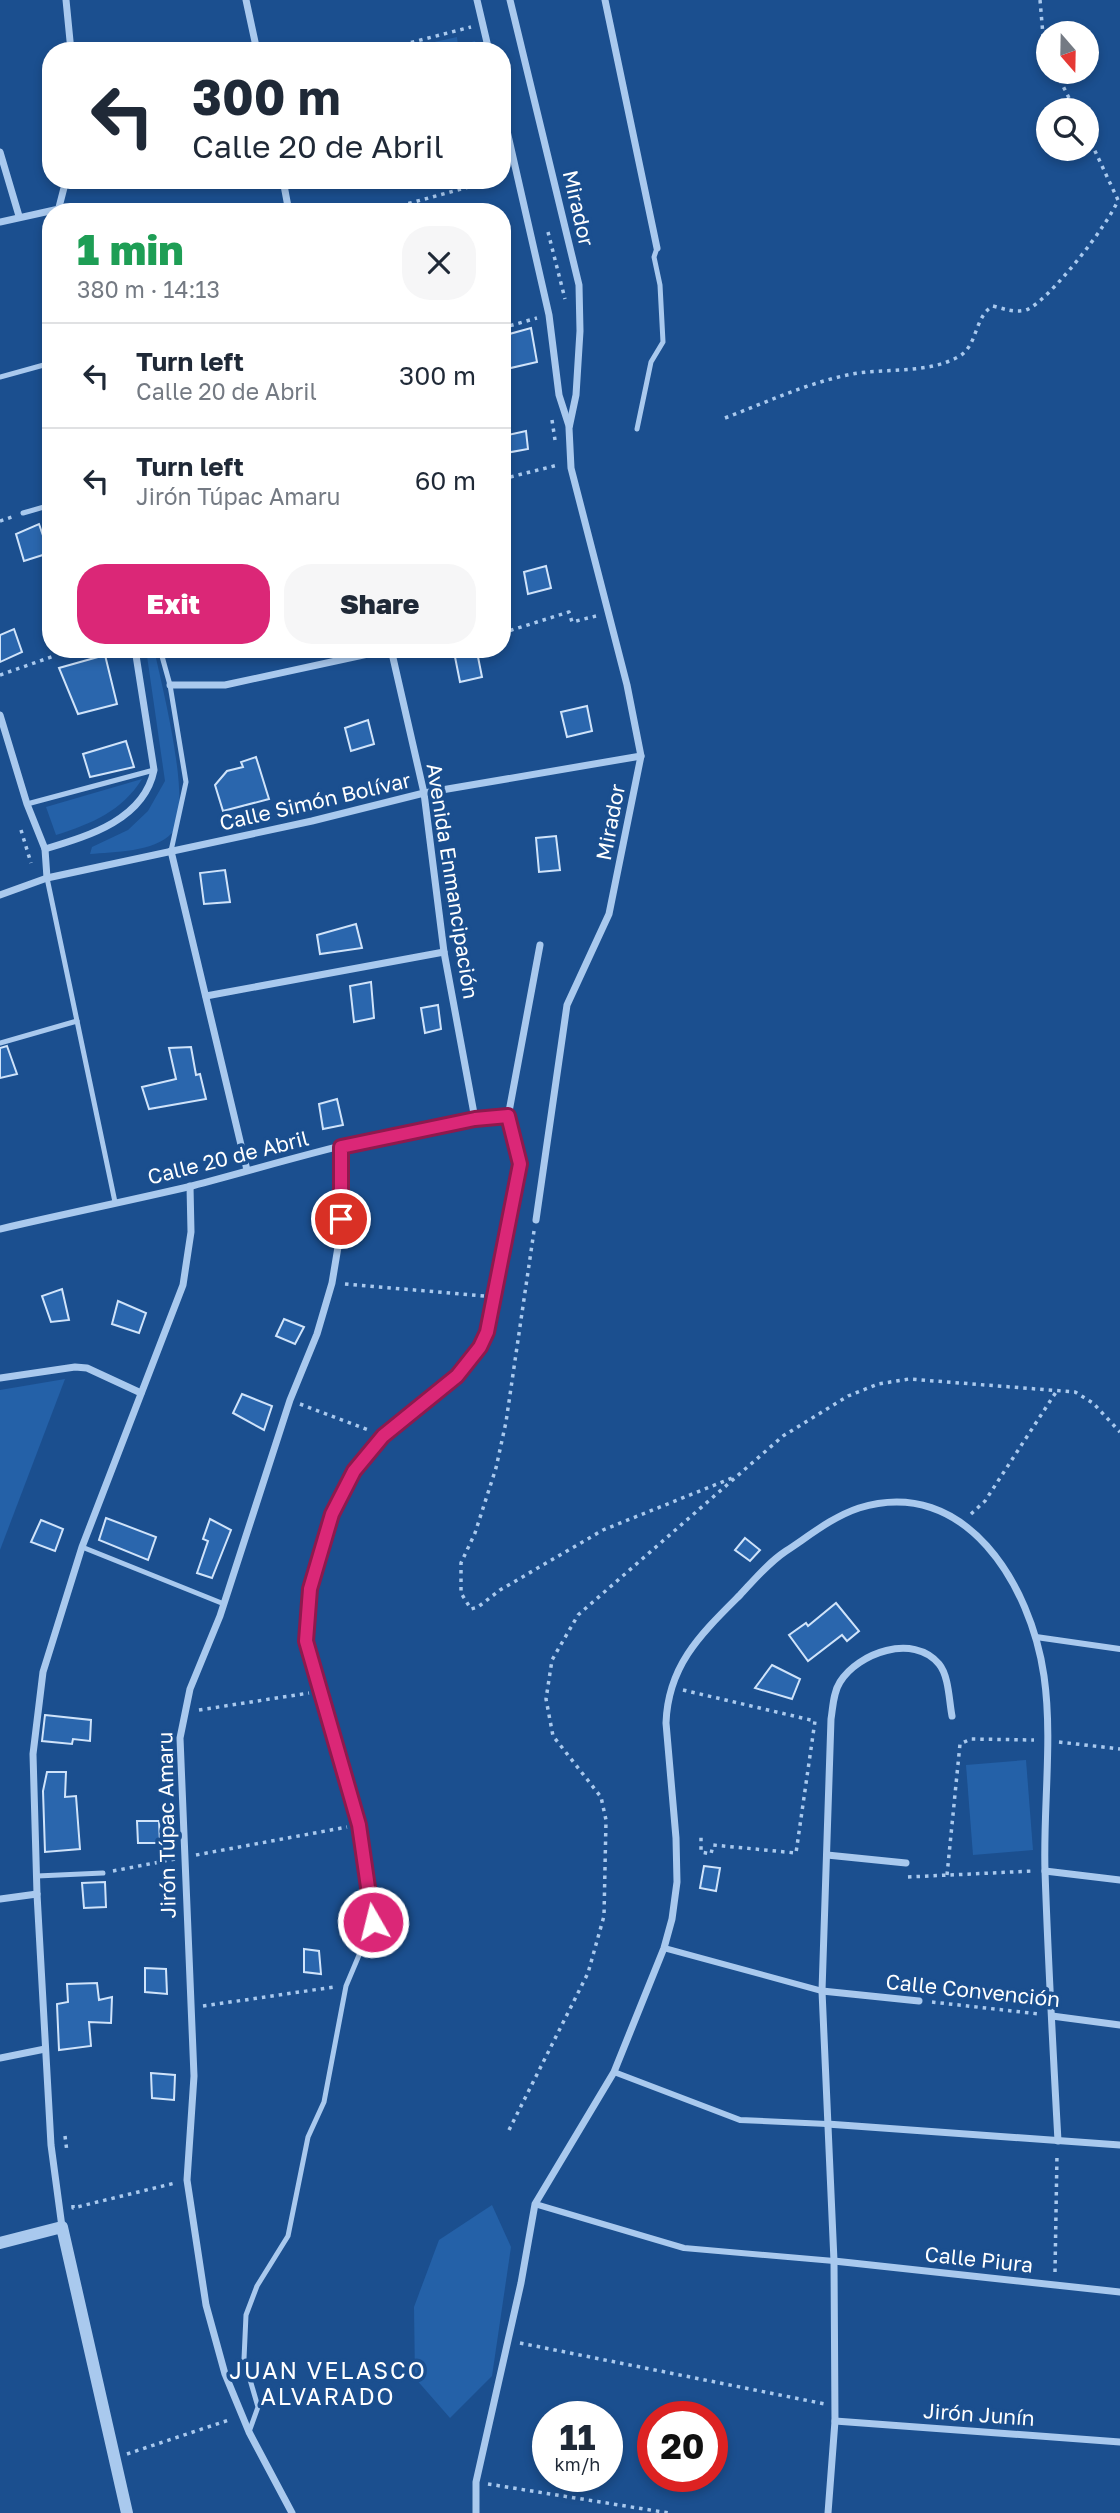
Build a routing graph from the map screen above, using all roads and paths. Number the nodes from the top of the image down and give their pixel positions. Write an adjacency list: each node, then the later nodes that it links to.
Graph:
1 (66, 0): 9 (street)
2 (246, 0): 10 (street)
3 (477, 0): 8 (street)
4 (510, 0): 27 (street, Mirador)
5 (605, 0): 21 (street)
6 (1040, 0): 7 (path)
7 (1042, 21)
8 (483, 24): 11 (path); 12 (street)
9 (70, 42)
10 (255, 42)
11 (413, 42)
12 (487, 42)
13 (511, 148): 27 (street, Mirador)
14 (0, 152): 19 (street)
15 (1099, 160): 26 (path)
16 (461, 189): 17 (path)
17 (411, 203)
18 (42, 213): 19 (street)
19 (19, 216): 20 (street)
20 (0, 222)
21 (657, 248): 28 (lane)
22 (539, 318): 23 (path)
23 (511, 326)
24 (42, 365): 25 (lane)
25 (0, 377)
26 (725, 418)
27 (569, 428): 43 (street, Mirador)
28 (637, 429)
29 (558, 465): 30 (path)
30 (511, 477)
31 (42, 508): 32 (lane)
32 (23, 513)
33 (583, 619): 34 (path)
34 (511, 631)
35 (50, 658): 40 (path)
36 (136, 658): 44 (street)
37 (162, 658): 41 (lane)
38 (350, 658): 41 (street)
39 (393, 658): 45 (street, Avenida Enmancipación)
40 (0, 675)
41 (170, 685): 48 (lane)
42 (0, 715): 46 (street)
43 (640, 756): 45 (street, Calle Simón Bolívar); 63 (street, Mirador)
44 (154, 770): 46 (lane); 47 (street)
45 (424, 793): 48 (street, Calle Simón Bolívar); 52 (street, Avenida Enmancipación)
46 (27, 804): 47 (street)
47 (46, 849): 49 (street)
48 (171, 851): 49 (street, Calle Simón Bolívar); 53 (street)
49 (47, 878): 50 (street, Calle Simón Bolívar); 54 (lane)
50 (0, 895)
51 (540, 945): 56 (street)
52 (444, 953): 53 (street); 57 (street, Avenida Enmancipación)
53 (206, 996): 60 (street)
54 (77, 1021): 55 (lane); 62 (lane)
55 (0, 1043)
56 (508, 1116): 57 (street, Calle 20 de Abril); 59 (street)
57 (475, 1119): 58 (street, Calle 20 de Abril)
58 (341, 1147): 60 (street, Calle 20 de Abril); 65 (street, Jirón Túpac Amaru)
59 (520, 1164): 66 (lane)
60 (247, 1170): 61 (street, Calle 20 de Abril)
61 (190, 1186): 62 (street, Calle 20 de Abril); 69 (street)
62 (115, 1202): 64 (street, Calle 20 de Abril)
63 (536, 1220): 73 (path)
64 (0, 1230)
65 (332, 1283): 66 (path); 70 (street, Jirón Túpac Amaru)
66 (495, 1298): 72 (lane)
67 (0, 1378): 69 (street)
68 (1059, 1389): 71 (path); 73 (path); 74 (path)
69 (141, 1393): 75 (street)
70 (290, 1400): 72 (path); 76 (street, Jirón Túpac Amaru)
71 (1120, 1432)
72 (383, 1436): 80 (lane)
73 (735, 1477): 107 (path)
74 (961, 1522): 77 (street); 79 (street)
75 (82, 1547): 76 (lane); 92 (street)
76 (224, 1604): 81 (street, Jirón Túpac Amaru)
77 (1036, 1637): 78 (street); 89 (street)
78 (1120, 1649)
79 (671, 1687): 85 (path); 96 (street)
80 (321, 1691): 81 (path); 84 (lane)
81 (187, 1712): 87 (street, Jirón Túpac Amaru)
82 (952, 1716): 86 (street)
83 (971, 1739): 91 (path)
84 (359, 1825): 87 (path); 97 (lane)
85 (701, 1833)
86 (827, 1855): 88 (street); 98 (street)
87 (182, 1858): 90 (path); 100 (street, Jirón Túpac Amaru)
88 (906, 1863): 91 (path)
89 (1045, 1871): 91 (path); 93 (street); 101 (street)
90 (103, 1873): 92 (lane)
91 (947, 1875)
92 (37, 1876): 94 (street)
93 (1120, 1880)
94 (37, 1894): 95 (street); 103 (street)
95 (0, 1899)
96 (664, 1948): 98 (street); 105 (street)
97 (346, 1986): 100 (path); 122 (lane)
98 (822, 1990): 99 (street, Calle Convención); 106 (street)
99 (919, 2001): 101 (path, Calle Convención)
100 (189, 2008): 110 (street, Jirón Túpac Amaru)
101 (1052, 2016): 102 (street, Calle Convención); 108 (street)
102 (1120, 2025)
103 (45, 2049): 104 (street); 113 (street)
104 (0, 2058)
105 (614, 2072): 106 (street); 111 (street)
106 (827, 2124): 108 (street); 115 (street)
107 (509, 2130)
108 (1058, 2141): 109 (street); 116 (path)
109 (1120, 2145)
110 (187, 2180): 112 (path); 120 (street, Jirón Túpac Amaru)
111 (536, 2204): 115 (street); 118 (street)
112 (74, 2208)
113 (62, 2227): 114 (street); 124 (street)
114 (0, 2244)
115 (834, 2261): 116 (street, Calle Piura); 119 (street)
116 (1055, 2285): 117 (street, Calle Piura)
117 (1120, 2292)
118 (507, 2341): 119 (path); 125 (street)
119 (834, 2406): 121 (street)
120 (242, 2417): 122 (street, Jirón Túpac Amaru); 124 (path)
121 (835, 2421): 123 (street, Jirón Junín); 130 (street)
122 (248, 2432): 128 (street, Jirón Túpac Amaru)
123 (1120, 2442)
124 (115, 2458): 127 (street)
125 (476, 2482): 126 (street); 129 (path)
126 (476, 2512)
127 (127, 2513)
128 (292, 2513)
129 (669, 2513)
130 (828, 2513)

